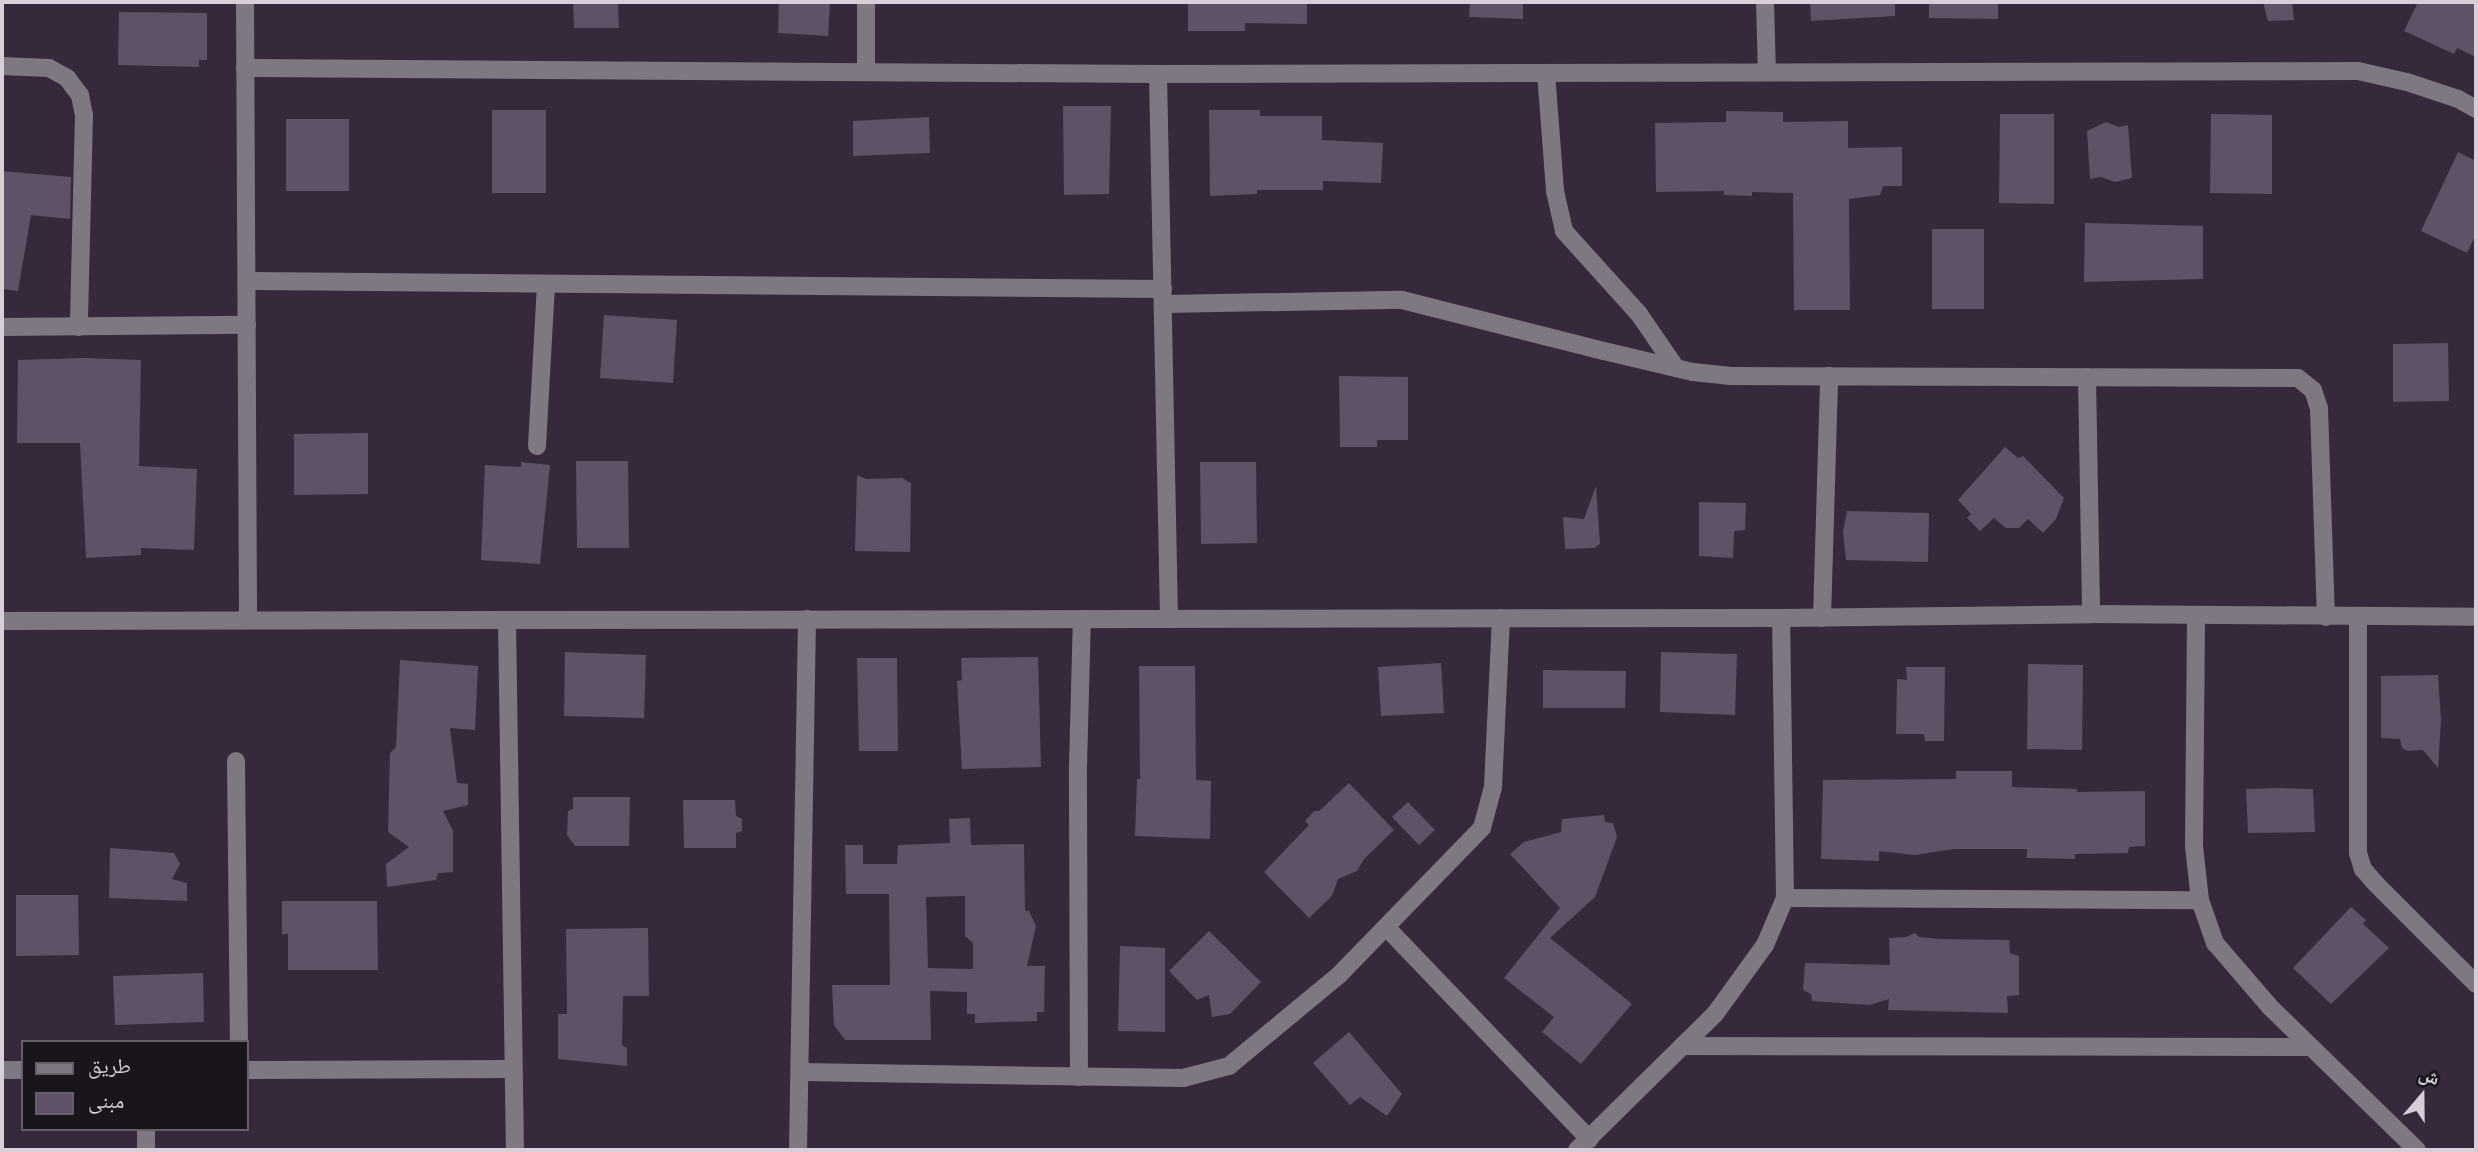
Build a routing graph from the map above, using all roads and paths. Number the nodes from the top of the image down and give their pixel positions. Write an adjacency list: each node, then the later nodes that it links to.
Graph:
1 (245, 2): 5 (street)
2 (866, 2): 6 (street)
3 (1765, 2): 7 (street)
4 (2, 66): 16 (street)
5 (246, 68): 6 (street); 11 (street)
6 (866, 72): 9 (street)
7 (1767, 72): 8 (street); 10 (street)
8 (1546, 73): 9 (street); 17 (street)
9 (1158, 74): 13 (street)
10 (2476, 109)
11 (247, 281): 12 (street); 14 (street)
12 (546, 284): 13 (street); 20 (street)
13 (1163, 297): 17 (street); 30 (street)
14 (247, 325): 16 (street); 31 (street)
15 (2, 327): 16 (street)
16 (79, 327)
17 (1675, 368): 18 (street)
18 (1829, 376): 19 (street); 27 (street)
19 (2087, 377): 21 (street); 22 (street)
20 (537, 446)
21 (2091, 614): 27 (street); 28 (street)
22 (2326, 617): 23 (street); 28 (street)
23 (2358, 617): 24 (street); 39 (street)
24 (2476, 617)
25 (1501, 618): 26 (street); 30 (street); 38 (street)
26 (1781, 618): 27 (street); 36 (street)
27 (1822, 618)
28 (2196, 618): 37 (street)
29 (1082, 619): 30 (street); 33 (street); 48 (street)
30 (1169, 619)
31 (248, 620): 32 (street); 34 (street)
32 (507, 620): 33 (street); 43 (street)
33 (807, 620): 47 (street)
34 (2, 621)
35 (236, 761): 40 (street)
36 (1785, 898): 37 (street); 41 (street)
37 (2200, 900): 42 (street)
38 (1386, 927): 48 (street); 50 (street)
39 (2476, 984)
40 (239, 1040)
41 (1682, 1046): 42 (street); 50 (street)
42 (2311, 1047): 54 (street)
43 (513, 1069): 46 (street); 52 (street)
44 (2, 1070): 45 (street)
45 (21, 1070)
46 (248, 1070)
47 (800, 1072): 48 (street); 53 (street)
48 (1079, 1077)
49 (145, 1131): 51 (street)
50 (1583, 1145)
51 (146, 1150)
52 (515, 1150)
53 (799, 1150)
54 (2417, 1150)

